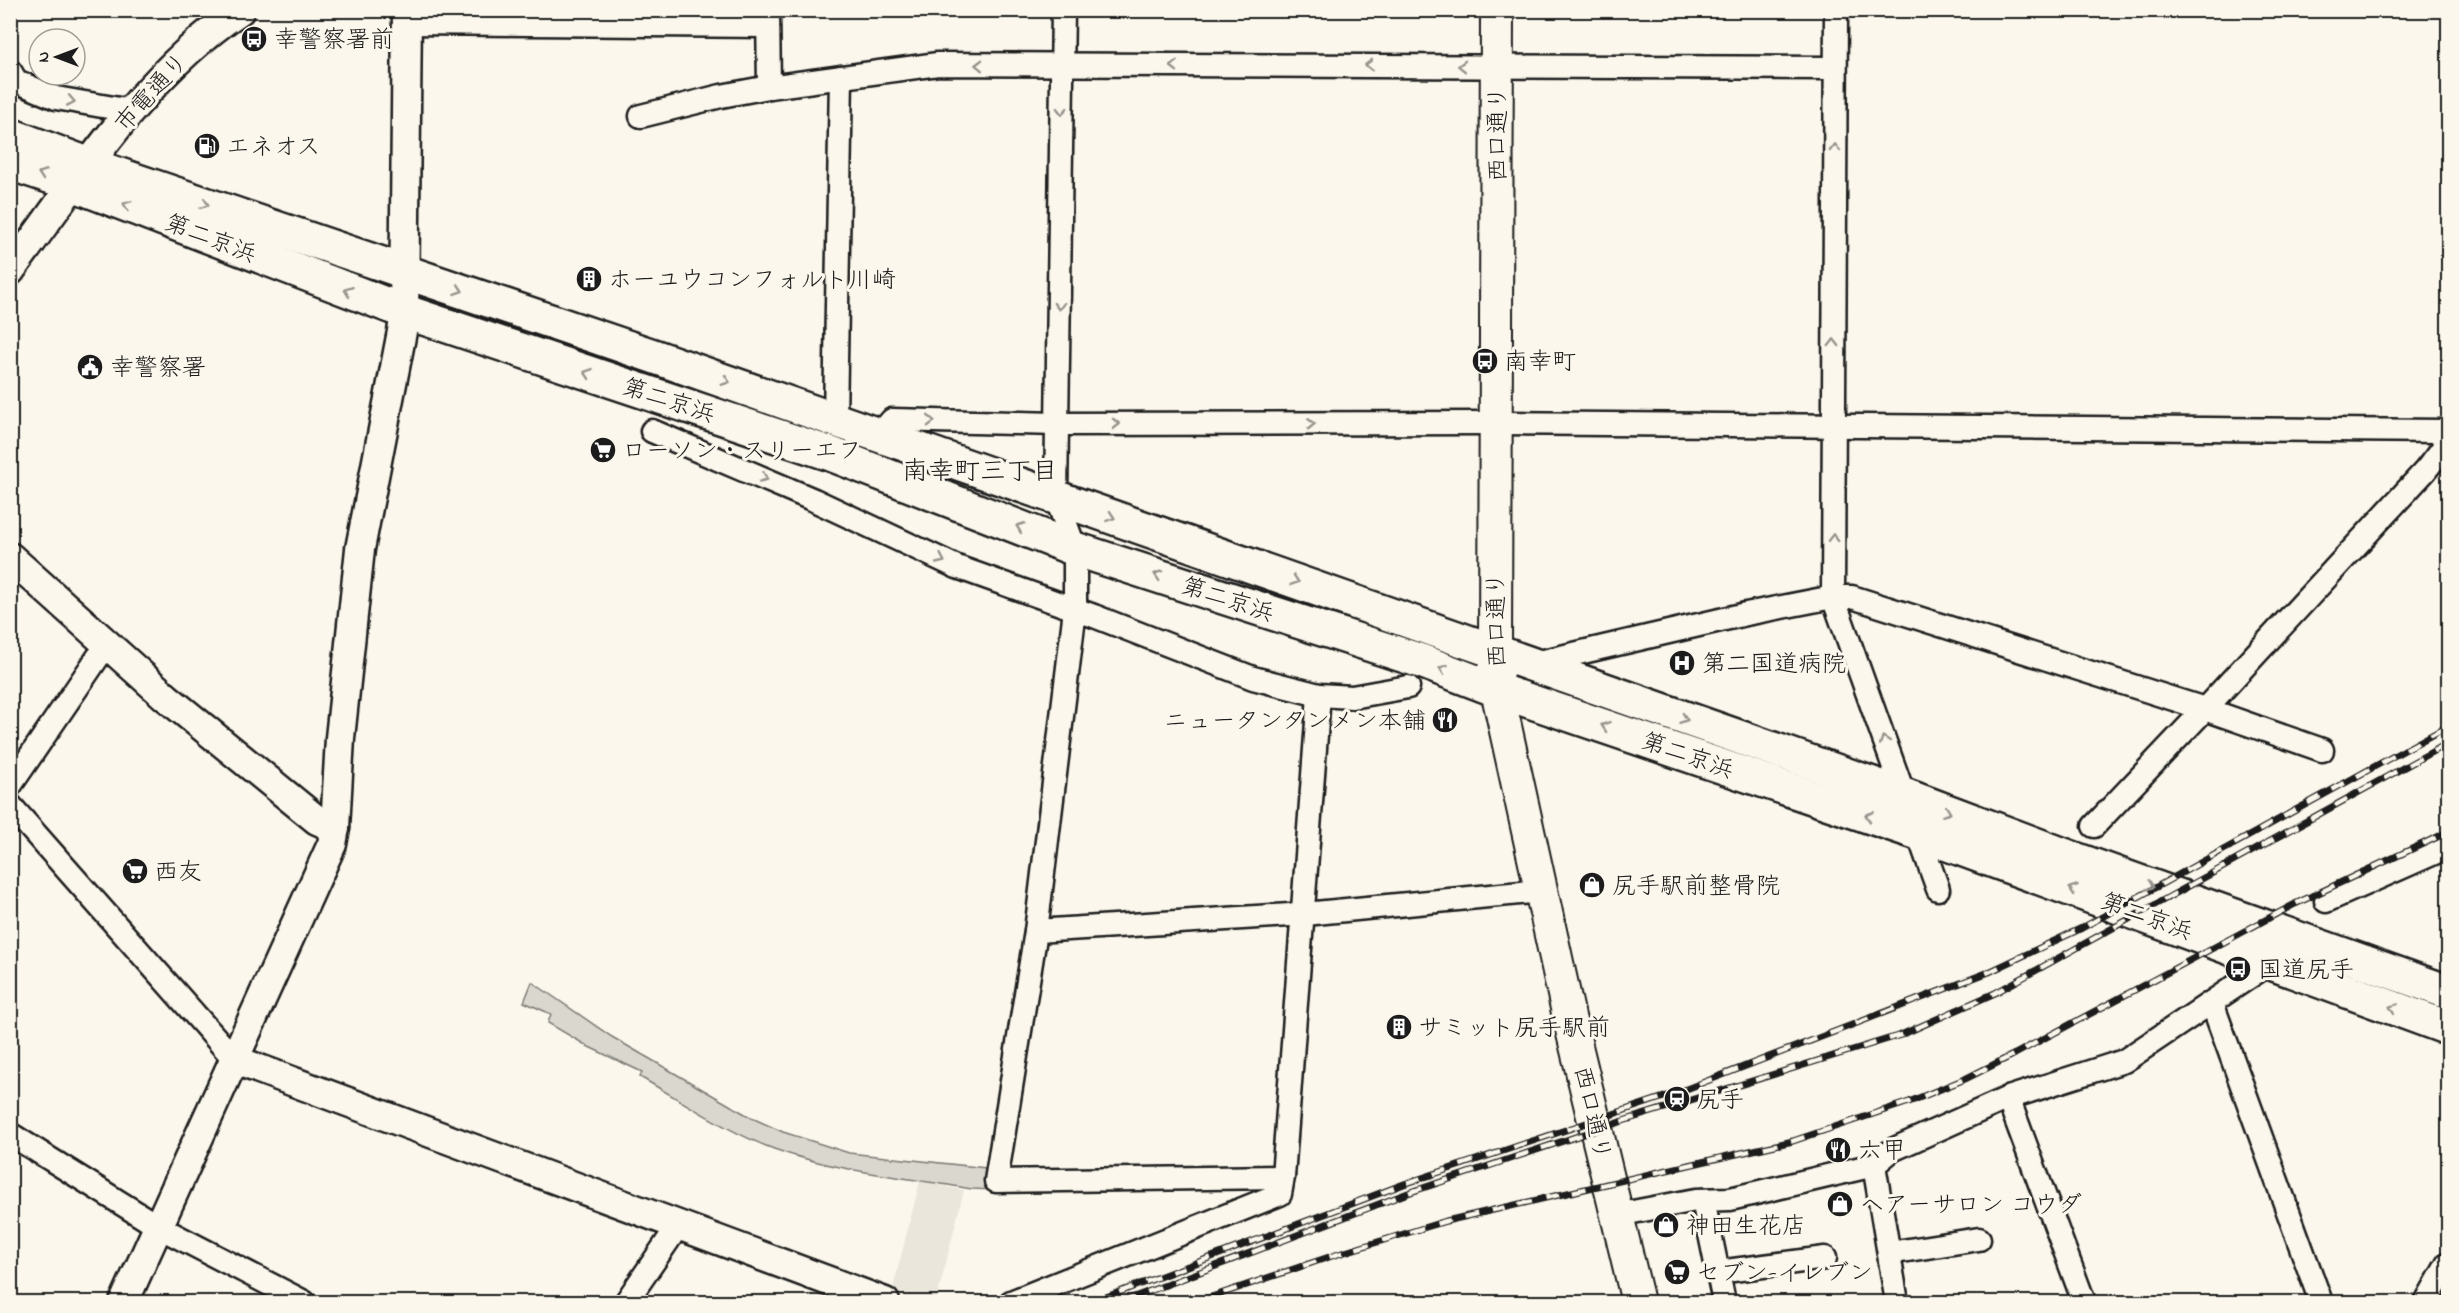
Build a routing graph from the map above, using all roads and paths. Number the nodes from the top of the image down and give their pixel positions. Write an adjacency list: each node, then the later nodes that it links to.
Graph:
1 (240, 10): 13 (street, 市電通り)
2 (1063, 10): 7 (street)
3 (1497, 10): 8 (main road, 西口通り)
4 (1836, 10): 9 (street)
5 (407, 17): 6 (street); 19 (street)
6 (768, 18): 12 (street)
7 (1062, 66): 8 (street, one-way to 7); 10 (street, one-way to 10); 25 (street, one-way to 25)
8 (1497, 66): 9 (street); 24 (main road, 西口通り)
9 (1835, 68): 26 (street, one-way to 9)
10 (841, 77): 12 (street); 23 (street)
11 (12, 79): 13 (street, one-way to 13)
12 (769, 87): 14 (street)
13 (131, 111): 17 (street, 市電通り)
14 (641, 116)
15 (10, 135): 17 (highway, 第二京浜)
16 (10, 163): 17 (highway, 第二京浜, one-way to 16)
17 (82, 175): 18 (street, 市電通り); 19 (highway, 第二京浜, one-way to 19); 20 (highway, 第二京浜, one-way to 17)
18 (10, 271)
19 (404, 271): 20 (street); 21 (highway, 第二京浜, one-way to 21)
20 (403, 311): 22 (highway, 第二京浜, one-way to 20); 48 (street)
21 (671, 362): 22 (street); 23 (highway, 第二京浜, one-way to 23)
22 (663, 399): 32 (highway, 第二京浜, one-way to 22)
23 (835, 419): 28 (highway, 第二京浜)
24 (1496, 423): 25 (street, one-way to 24); 26 (street); 37 (main road, 西口通り)
25 (1057, 424): 28 (street, one-way to 25); 31 (street)
26 (1833, 425): 30 (street); 34 (street, one-way to 26)
27 (652, 431): 35 (street, one-way to 35)
28 (879, 435): 31 (highway, 第二京浜)
29 (2448, 470): 30 (street)
30 (2425, 471): 42 (street)
31 (1056, 497): 32 (street); 37 (highway, 第二京浜, one-way to 37)
32 (1075, 549): 35 (street); 40 (highway, 第二京浜, one-way to 32)
33 (10, 557): 36 (street)
34 (1833, 597): 38 (street); 42 (street); 45 (street, one-way to 34)
35 (1075, 609): 41 (street); 55 (street)
36 (110, 645): 44 (street); 48 (street)
37 (1495, 651): 38 (highway, 第二京浜); 40 (main road, 西口通り)
38 (1530, 665): 45 (highway, 第二京浜, one-way to 45)
39 (1408, 687): 41 (street)
40 (1497, 690): 49 (highway, 第二京浜, one-way to 40); 52 (main road, 西口通り)
41 (1319, 695): 54 (street)
42 (2205, 709): 43 (street); 47 (street)
43 (2322, 750)
44 (10, 786)
45 (1904, 795): 57 (highway, 第二京浜, one-way to 57)
46 (10, 806): 60 (street)
47 (2094, 825)
48 (335, 828): 60 (street)
49 (1918, 833): 51 (street); 56 (highway, 第二京浜, one-way to 49)
50 (2448, 847): 53 (street)
51 (1938, 890)
52 (1541, 891): 54 (street); 66 (main road, 西口通り)
53 (2326, 901)
54 (1305, 914): 55 (street); 64 (street)
55 (1036, 931): 64 (street)
56 (2273, 962): 58 (street); 59 (highway, 第二京浜, one-way to 56)
57 (2448, 992)
58 (2212, 1004): 61 (street); 83 (street)
59 (2448, 1028)
60 (235, 1060): 67 (street); 68 (street)
61 (2008, 1098): 63 (street); 82 (street)
62 (10, 1134): 68 (street)
63 (1874, 1165): 65 (street); 70 (street)
64 (1283, 1177): 78 (street)
65 (1703, 1200): 66 (street); 73 (street)
66 (1617, 1215): 79 (main road, 西口通り)
67 (678, 1226): 76 (street); 77 (street)
68 (159, 1227): 74 (street); 75 (street)
69 (1978, 1239): 70 (street)
70 (1889, 1253): 81 (street)
71 (1826, 1258): 73 (street)
72 (2448, 1263): 84 (street)
73 (1718, 1272): 80 (street)
74 (124, 1302)
75 (304, 1302)
76 (626, 1302)
77 (885, 1302)
78 (1011, 1302)
79 (1638, 1302)
80 (1724, 1302)
81 (1897, 1302)
82 (2084, 1302)
83 (2321, 1302)
84 (2426, 1302)

